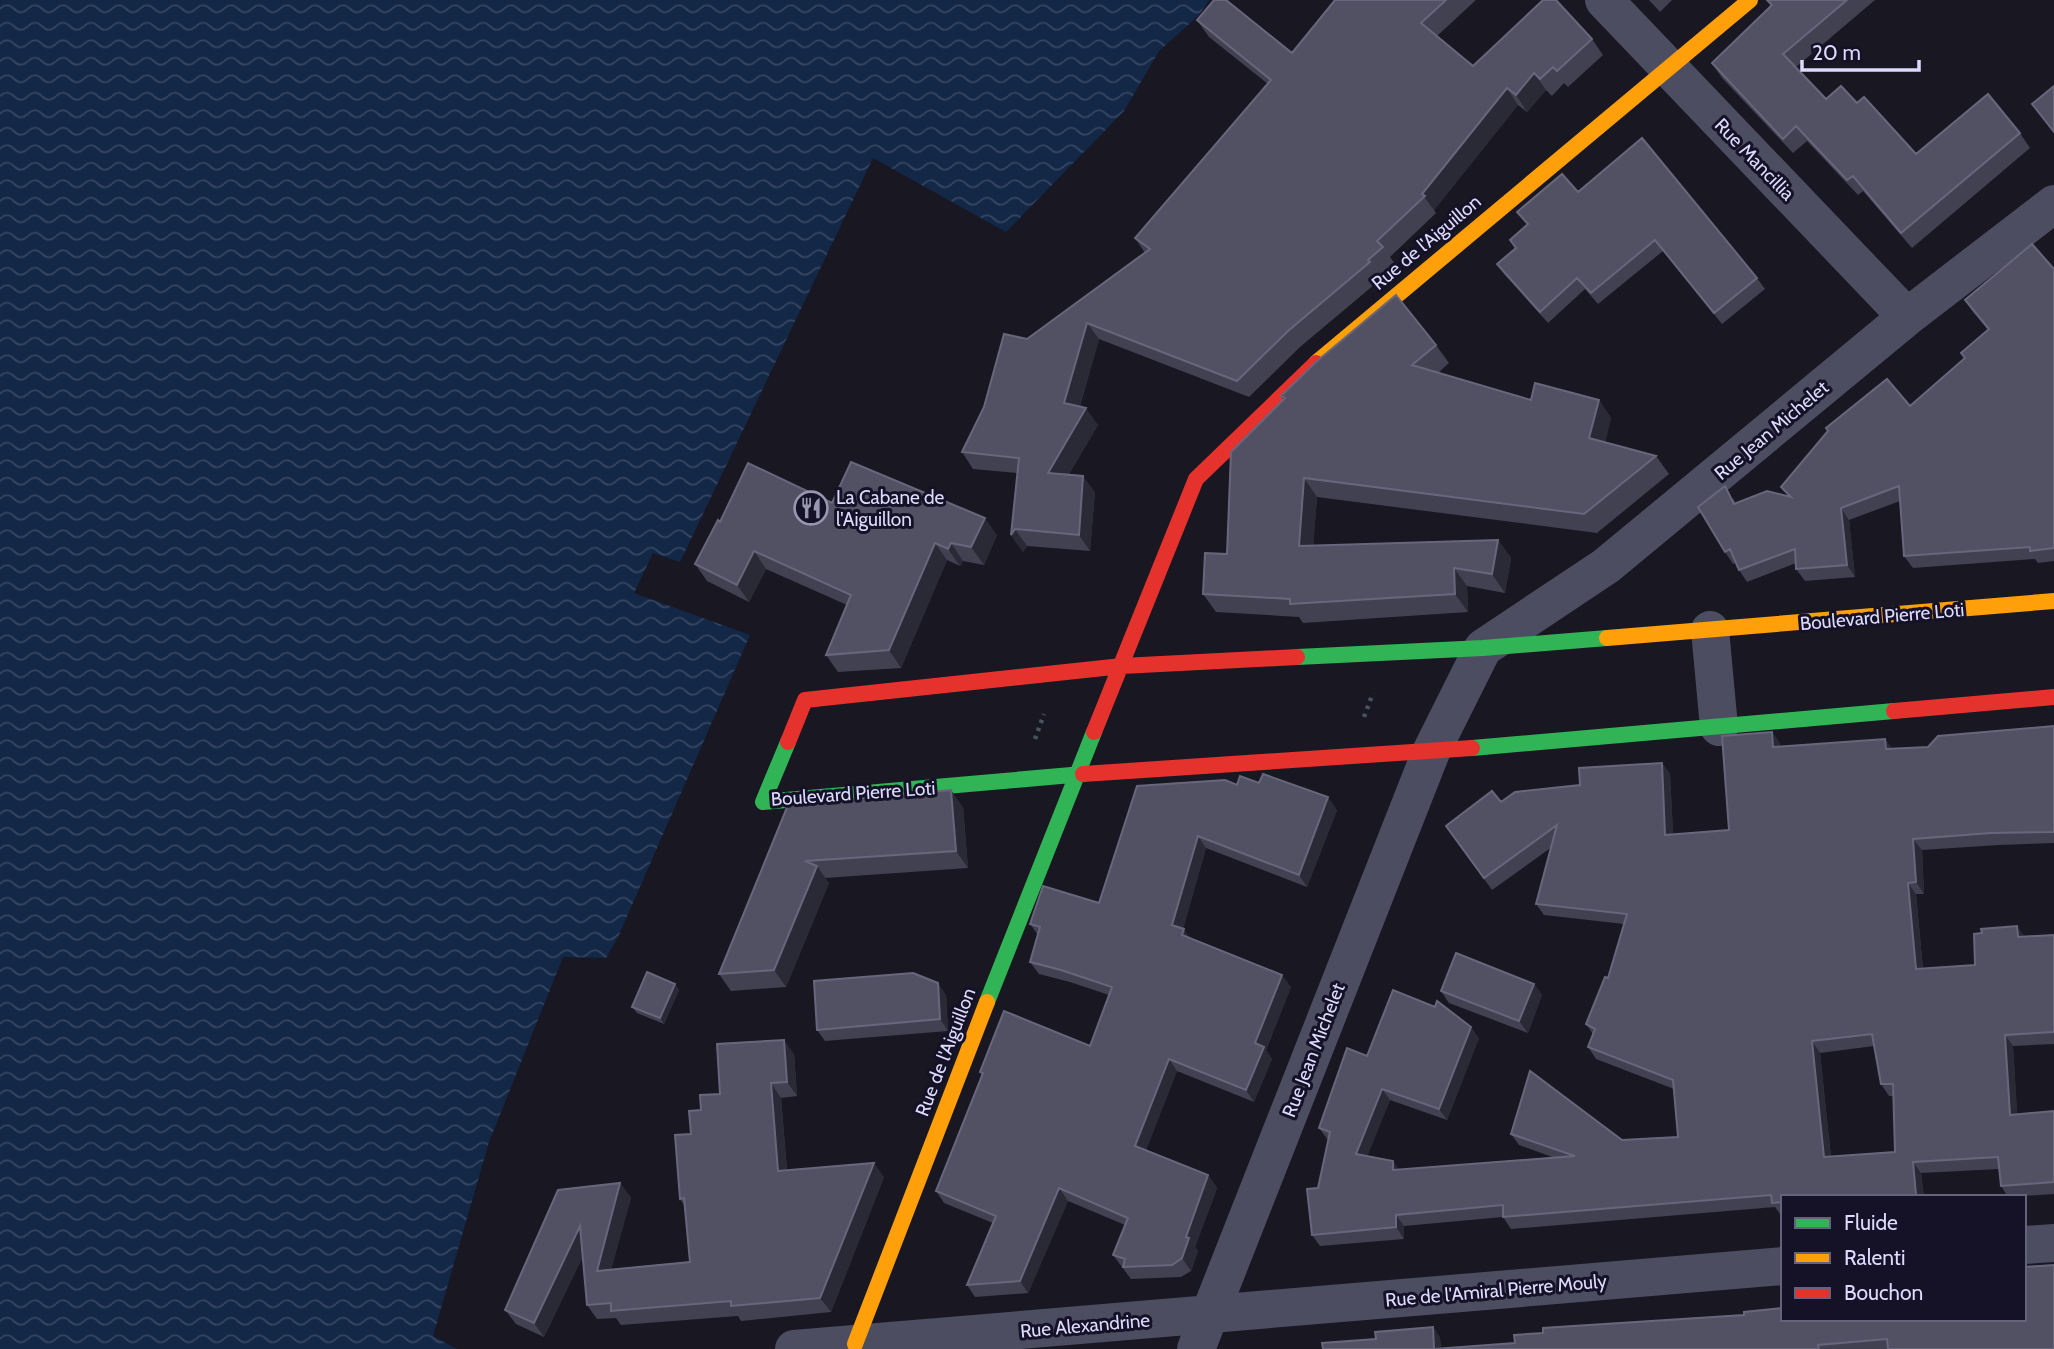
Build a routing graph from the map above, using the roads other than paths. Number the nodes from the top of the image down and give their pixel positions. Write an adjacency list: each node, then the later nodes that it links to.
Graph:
1 (1604, 0): 3 (street, Rue Mancillia)
2 (1750, 0): 3 (street, Rue de l'Aiguillon)
3 (1670, 69): 5 (street, Rue Mancillia); 9 (street, Rue de l'Aiguillon)
4 (2054, 204): 5 (street, Rue Jean Michelet)
5 (1907, 317): 8 (street, Rue Jean Michelet)
6 (2054, 601): 7 (street, Boulevard Pierre Loti)
7 (1710, 630): 8 (street, Boulevard Pierre Loti); 11 (street)
8 (1483, 649): 9 (street, Boulevard Pierre Loti); 12 (street)
9 (1122, 666): 13 (street); 13 (street, Boulevard Pierre Loti)
10 (2054, 697): 11 (street, Boulevard Pierre Loti)
11 (1719, 727): 12 (street, Boulevard Pierre Loti)
12 (1430, 752): 13 (street, Boulevard Pierre Loti); 17 (street, Rue Jean Michelet)
13 (1075, 775): 18 (street, Rue de l'Aiguillon)
14 (2054, 1243): 15 (street)
15 (2026, 1245)
16 (1781, 1266): 17 (street, Rue de l'Amiral Pierre Mouly)
17 (1203, 1332): 18 (street, Rue Alexandrine)
18 (855, 1344): 19 (street, Rue Alexandrine)
19 (794, 1349)

